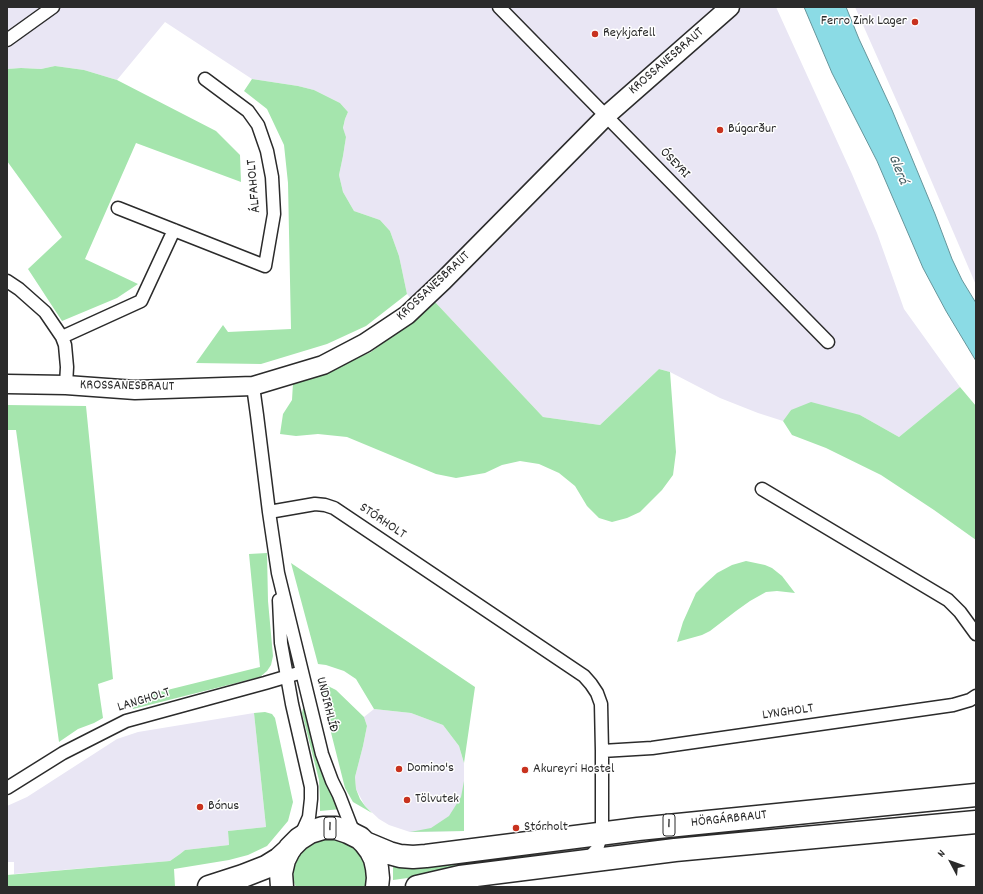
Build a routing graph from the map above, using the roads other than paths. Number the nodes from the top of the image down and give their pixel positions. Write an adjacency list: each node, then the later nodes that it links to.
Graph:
1 (53, 7): 4 (street)
2 (499, 7): 6 (street, ÓSEYRI)
3 (730, 7): 6 (street, KROSSANESBRAUT)
4 (7, 40)
5 (205, 79): 8 (street, ÁLFAHOLT)
6 (607, 116): 11 (street, ÓSEYRI); 14 (street, KROSSANESBRAUT)
7 (118, 208): 8 (street, ÁLFAHOLT)
8 (174, 230): 10 (street)
9 (7, 281): 10 (street)
10 (62, 337): 13 (street)
11 (828, 342)
12 (7, 384): 13 (street, KROSSANESBRAUT)
13 (66, 385): 14 (street, KROSSANESBRAUT)
14 (253, 386): 16 (street, UNDIRHLÍÐ)
15 (762, 489): 18 (street)
16 (269, 512): 17 (street, UNDIRHLÍÐ); 22 (street, STÓRHOLT)
17 (278, 573): 19 (street, UNDIRHLÍÐ); 20 (street, UNDIRHLÍÐ)
18 (976, 634)
19 (302, 672): 20 (street, LANGHOLT); 27 (street, UNDIRHLÍÐ)
20 (287, 676): 23 (street, LANGHOLT); 28 (street, UNDIRHLÍÐ)
21 (976, 696): 22 (street, LYNGHOLT)
22 (602, 751): 26 (street, STÓRHOLT)
23 (7, 788)
24 (976, 796): 26 (highway, HÖRGÁRBRAUT / 1)
25 (976, 822): 29 (highway, HÖRGÁRBRAUT / 1)
26 (602, 833): 27 (highway, HÖRGÁRBRAUT / 1); 29 (street, STÓRHOLT)
27 (362, 841): 28 (highway, HÖRGÁRBRAUT / 1); 32 (highway)
28 (295, 844): 30 (highway, HÖRGÁRBRAUT / 1); 31 (highway)
29 (585, 862): 33 (highway, HÖRGÁRBRAUT / 1)
30 (209, 887)
31 (282, 887)
32 (377, 887)
33 (417, 887)

